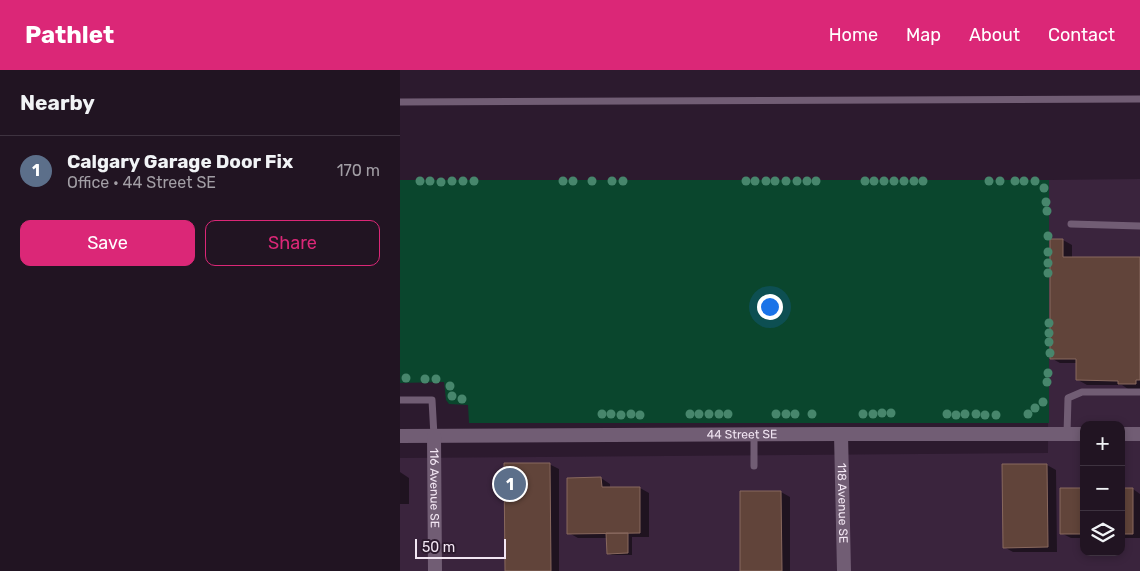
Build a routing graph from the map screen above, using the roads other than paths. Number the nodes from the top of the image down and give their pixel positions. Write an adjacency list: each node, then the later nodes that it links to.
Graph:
1 (1140, 99): 2 (lane)
2 (400, 102)
3 (1071, 224): 4 (lane)
4 (1140, 226)
5 (1140, 392): 9 (lane)
6 (400, 400): 14 (lane)
7 (754, 434): 8 (street, 44 Street SE); 14 (street, 44 Street SE); 15 (lane)
8 (841, 434): 9 (street, 44 Street SE); 17 (street, 118 Avenue SE)
9 (1066, 434): 10 (street, 44 Street SE)
10 (1080, 434)
11 (1125, 434): 12 (street)
12 (1140, 434)
13 (400, 436): 14 (street, 44 Street SE)
14 (434, 436): 16 (street, 116 Avenue SE)
15 (754, 466)
16 (435, 571)
17 (844, 571)

